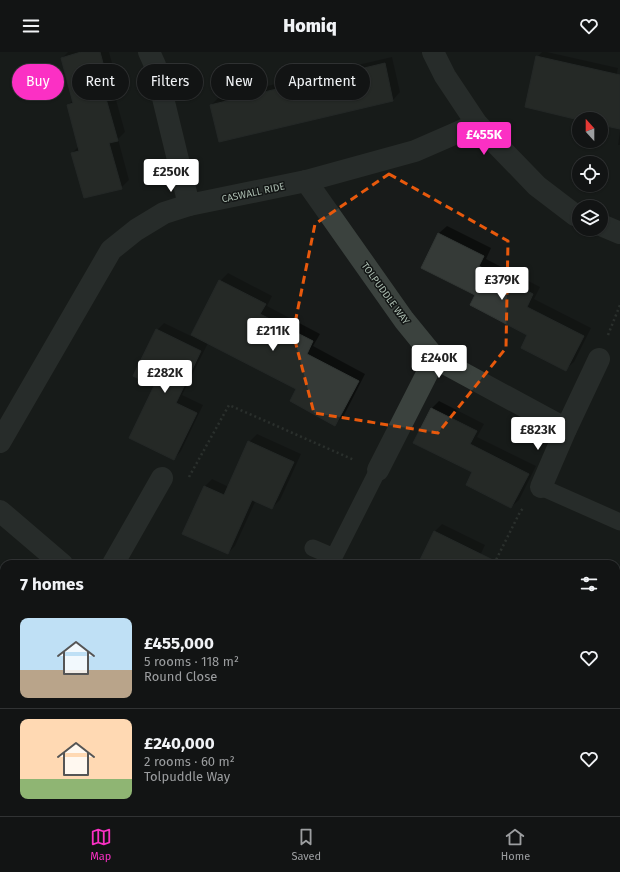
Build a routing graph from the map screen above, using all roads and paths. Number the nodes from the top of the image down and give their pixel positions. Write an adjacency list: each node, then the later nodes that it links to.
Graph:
1 (150, 52): 5 (street)
2 (433, 52): 3 (street)
3 (477, 124): 4 (street, CASWALL RIDE); 6 (street)
4 (306, 181): 5 (street, CASWALL RIDE); 10 (street, TOLPUDDLE WAY)
5 (189, 205): 13 (street, CASWALL RIDE)
6 (572, 213)
7 (608, 228): 8 (street)
8 (620, 233)
9 (620, 305): 11 (path)
10 (435, 358): 12 (street, TOLPUDDLE WAY); 14 (street)
11 (598, 359): 12 (street)
12 (566, 429): 16 (street)
13 (0, 442)
14 (378, 470): 15 (path); 19 (lane)
15 (162, 478): 21 (street)
16 (541, 487): 18 (lane); 22 (path)
17 (0, 511): 20 (street)
18 (620, 522)
19 (313, 548)
20 (57, 560)
21 (115, 560)
22 (496, 560)

